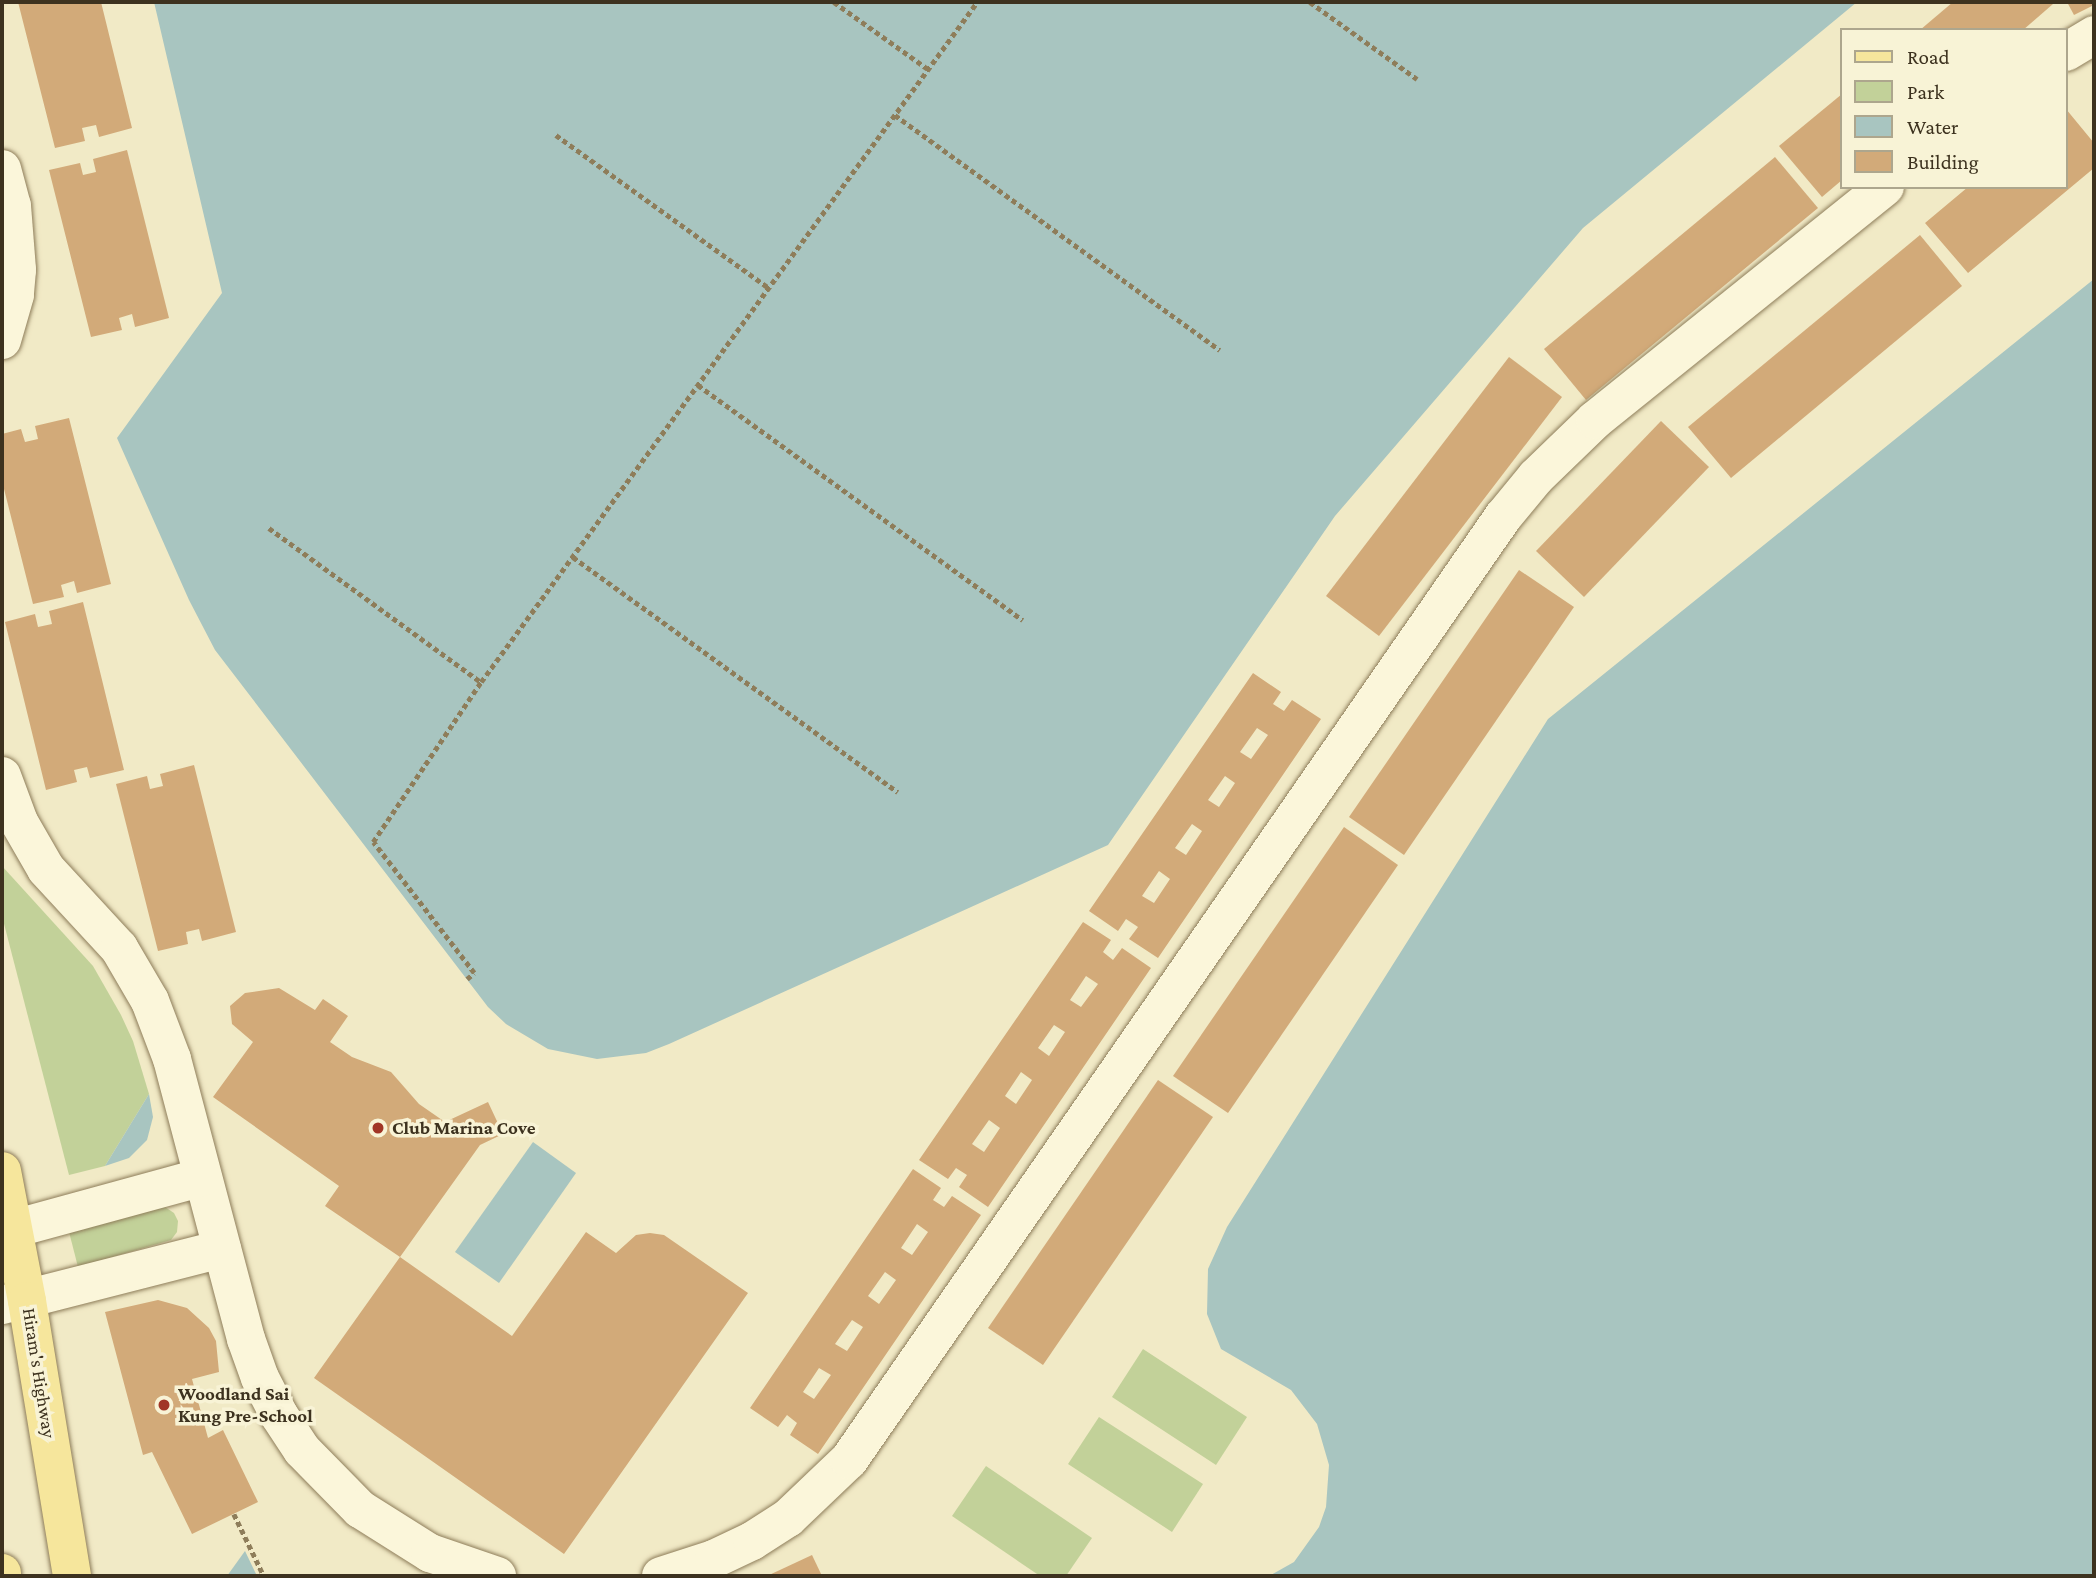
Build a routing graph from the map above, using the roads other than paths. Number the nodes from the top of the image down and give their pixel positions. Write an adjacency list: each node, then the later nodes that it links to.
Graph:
1 (2094, 35): 2 (lane)
2 (2068, 51)
3 (2, 169): 5 (lane)
4 (1882, 189): 14 (lane)
5 (2, 340)
6 (2, 776): 8 (lane)
7 (2, 1171): 9 (main road, Hiram's Highway)
8 (203, 1177): 9 (lane); 10 (lane)
9 (7, 1230): 11 (main road, Hiram's Highway)
10 (222, 1249): 11 (lane); 13 (lane)
11 (14, 1303): 12 (main road, Hiram's Highway)
12 (72, 1576)
13 (497, 1576)
14 (661, 1576)

